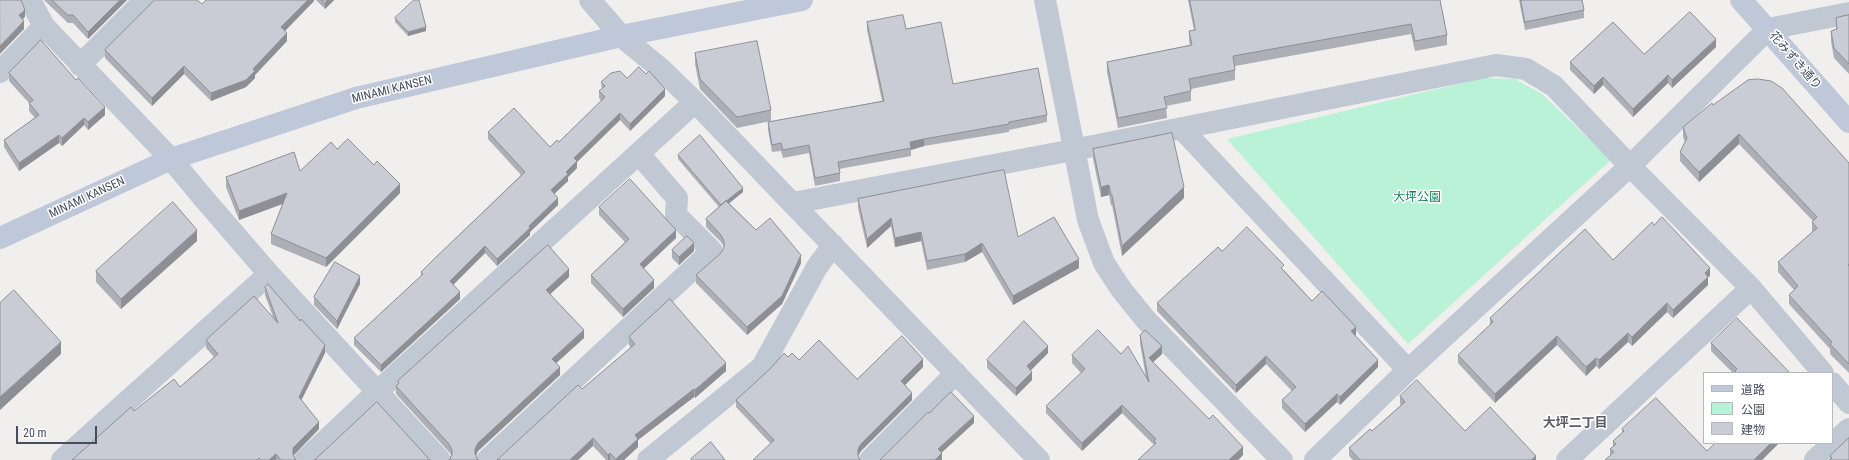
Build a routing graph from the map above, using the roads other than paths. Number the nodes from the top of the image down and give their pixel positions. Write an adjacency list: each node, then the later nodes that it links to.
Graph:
1 (30, 0): 8 (street)
2 (145, 0): 11 (street)
3 (590, 0): 10 (street)
4 (802, 0): 10 (main road, MINAMI KANSEN)
5 (1045, 0): 16 (street)
6 (1741, 0): 9 (main road, 花みずき通り)
7 (1849, 13): 9 (street)
8 (44, 26): 11 (street); 12 (street)
9 (1768, 29): 14 (main road, 花みずき通り); 19 (street)
10 (621, 36): 13 (street); 18 (main road, MINAMI KANSEN)
11 (80, 65): 18 (street)
12 (0, 72)
13 (695, 102): 17 (street); 20 (street)
14 (1849, 122)
15 (1181, 128): 16 (street); 19 (street); 25 (street)
16 (1073, 150): 20 (street); 41 (street)
17 (639, 154): 29 (street); 37 (street)
18 (171, 159): 21 (main road, MINAMI KANSEN); 23 (street)
19 (1630, 166): 24 (street); 25 (street)
20 (793, 203): 22 (street)
21 (0, 238)
22 (833, 245): 27 (street); 38 (street)
23 (269, 274): 29 (street); 34 (street)
24 (1751, 288): 26 (street); 43 (street)
25 (1408, 370): 42 (street)
26 (1822, 372)
27 (956, 373): 39 (street); 40 (street)
28 (1833, 384): 30 (street)
29 (378, 391): 35 (street); 36 (street)
30 (1849, 403)
31 (1849, 428): 32 (street)
32 (1833, 443)
33 (1832, 444): 44 (street)
34 (62, 460)
35 (305, 460)
36 (440, 460)
37 (487, 460)
38 (648, 460)
39 (870, 460)
40 (1039, 460)
41 (1282, 460)
42 (1315, 460)
43 (1567, 460)
44 (1815, 460)

